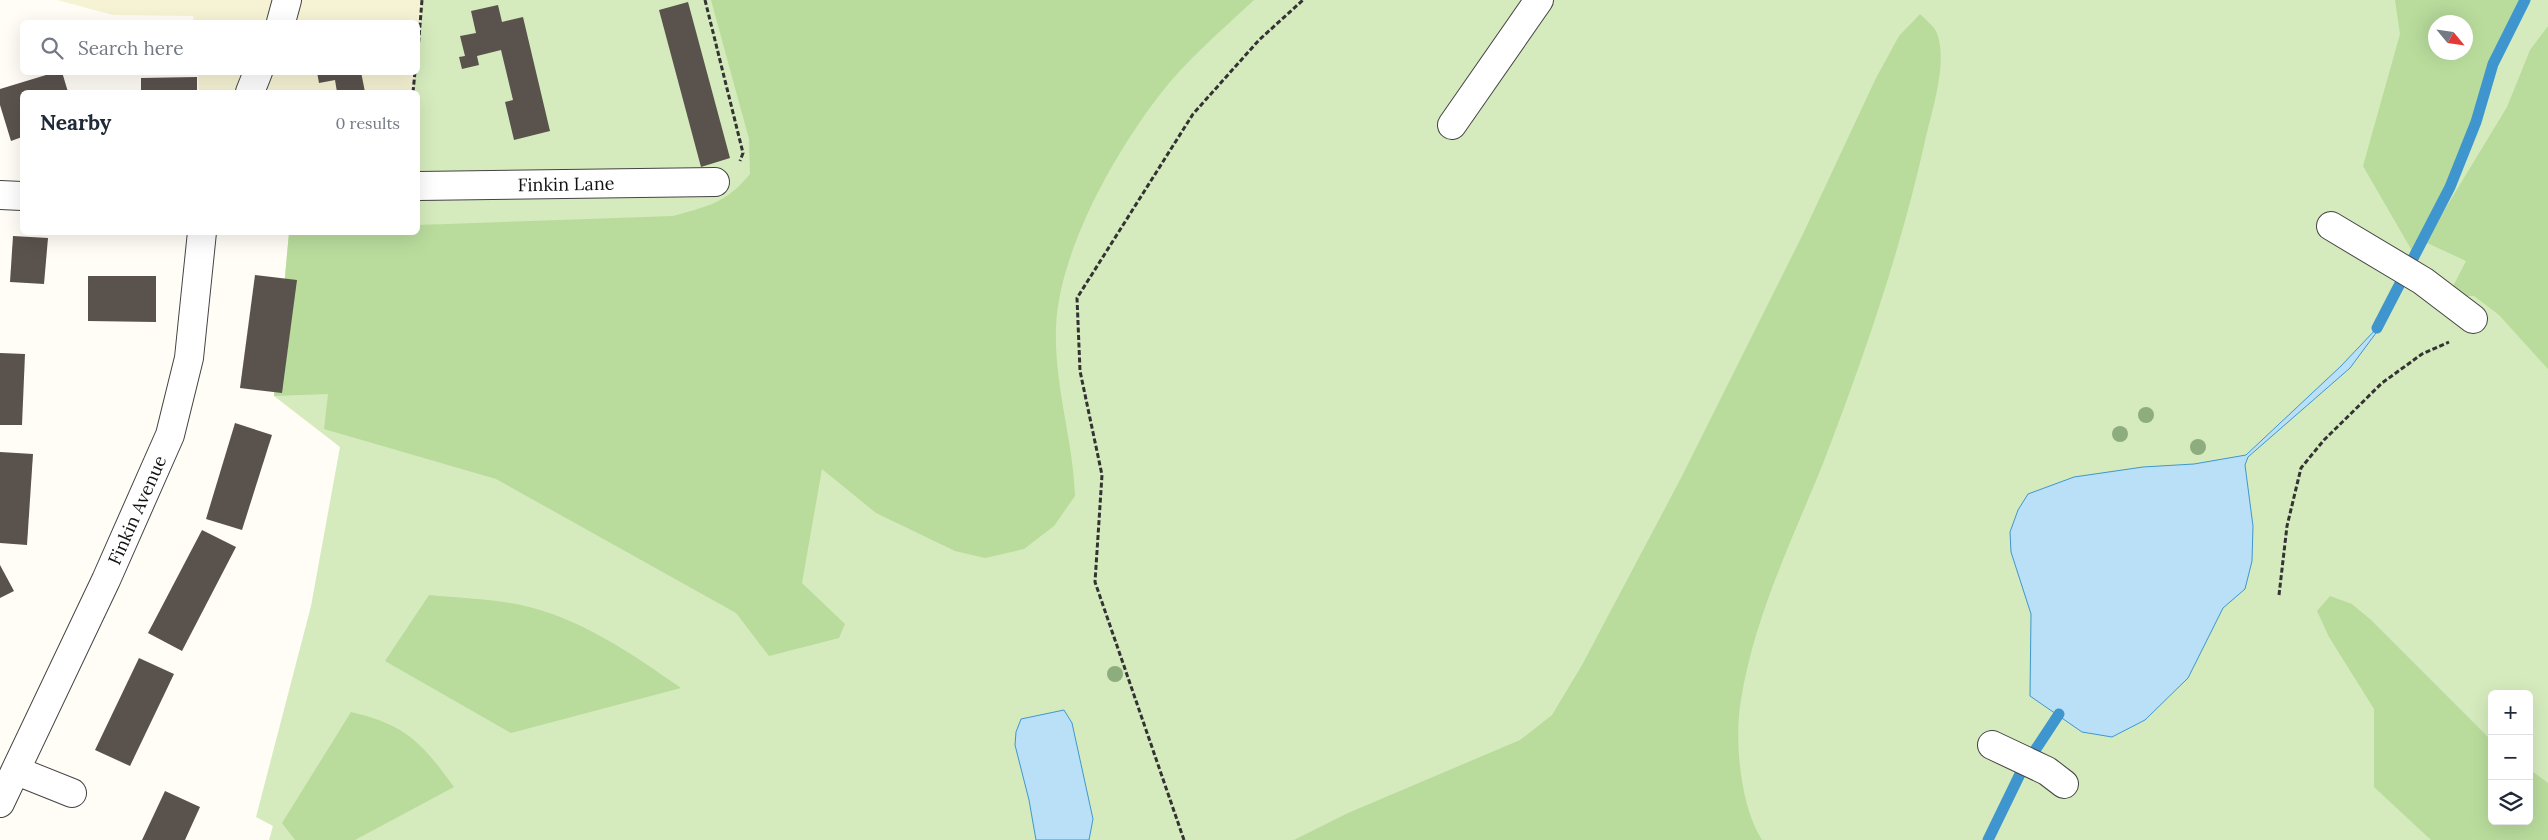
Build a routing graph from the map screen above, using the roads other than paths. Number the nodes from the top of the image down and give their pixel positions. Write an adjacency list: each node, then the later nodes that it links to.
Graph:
1 (287, 0): 3 (street)
2 (1539, 0): 6 (street)
3 (282, 20)
4 (257, 75): 5 (street)
5 (251, 90)
6 (1452, 125)
7 (715, 182): 8 (street, Finkin Lane)
8 (420, 186)
9 (0, 196): 10 (street)
10 (20, 196)
11 (2331, 226): 13 (street)
12 (202, 235): 15 (street, Finkin Avenue)
13 (2473, 319)
14 (1998, 748): 16 (street)
15 (16, 771): 17 (street); 18 (street, Finkin Avenue)
16 (2056, 777)
17 (72, 793)
18 (0, 803)

